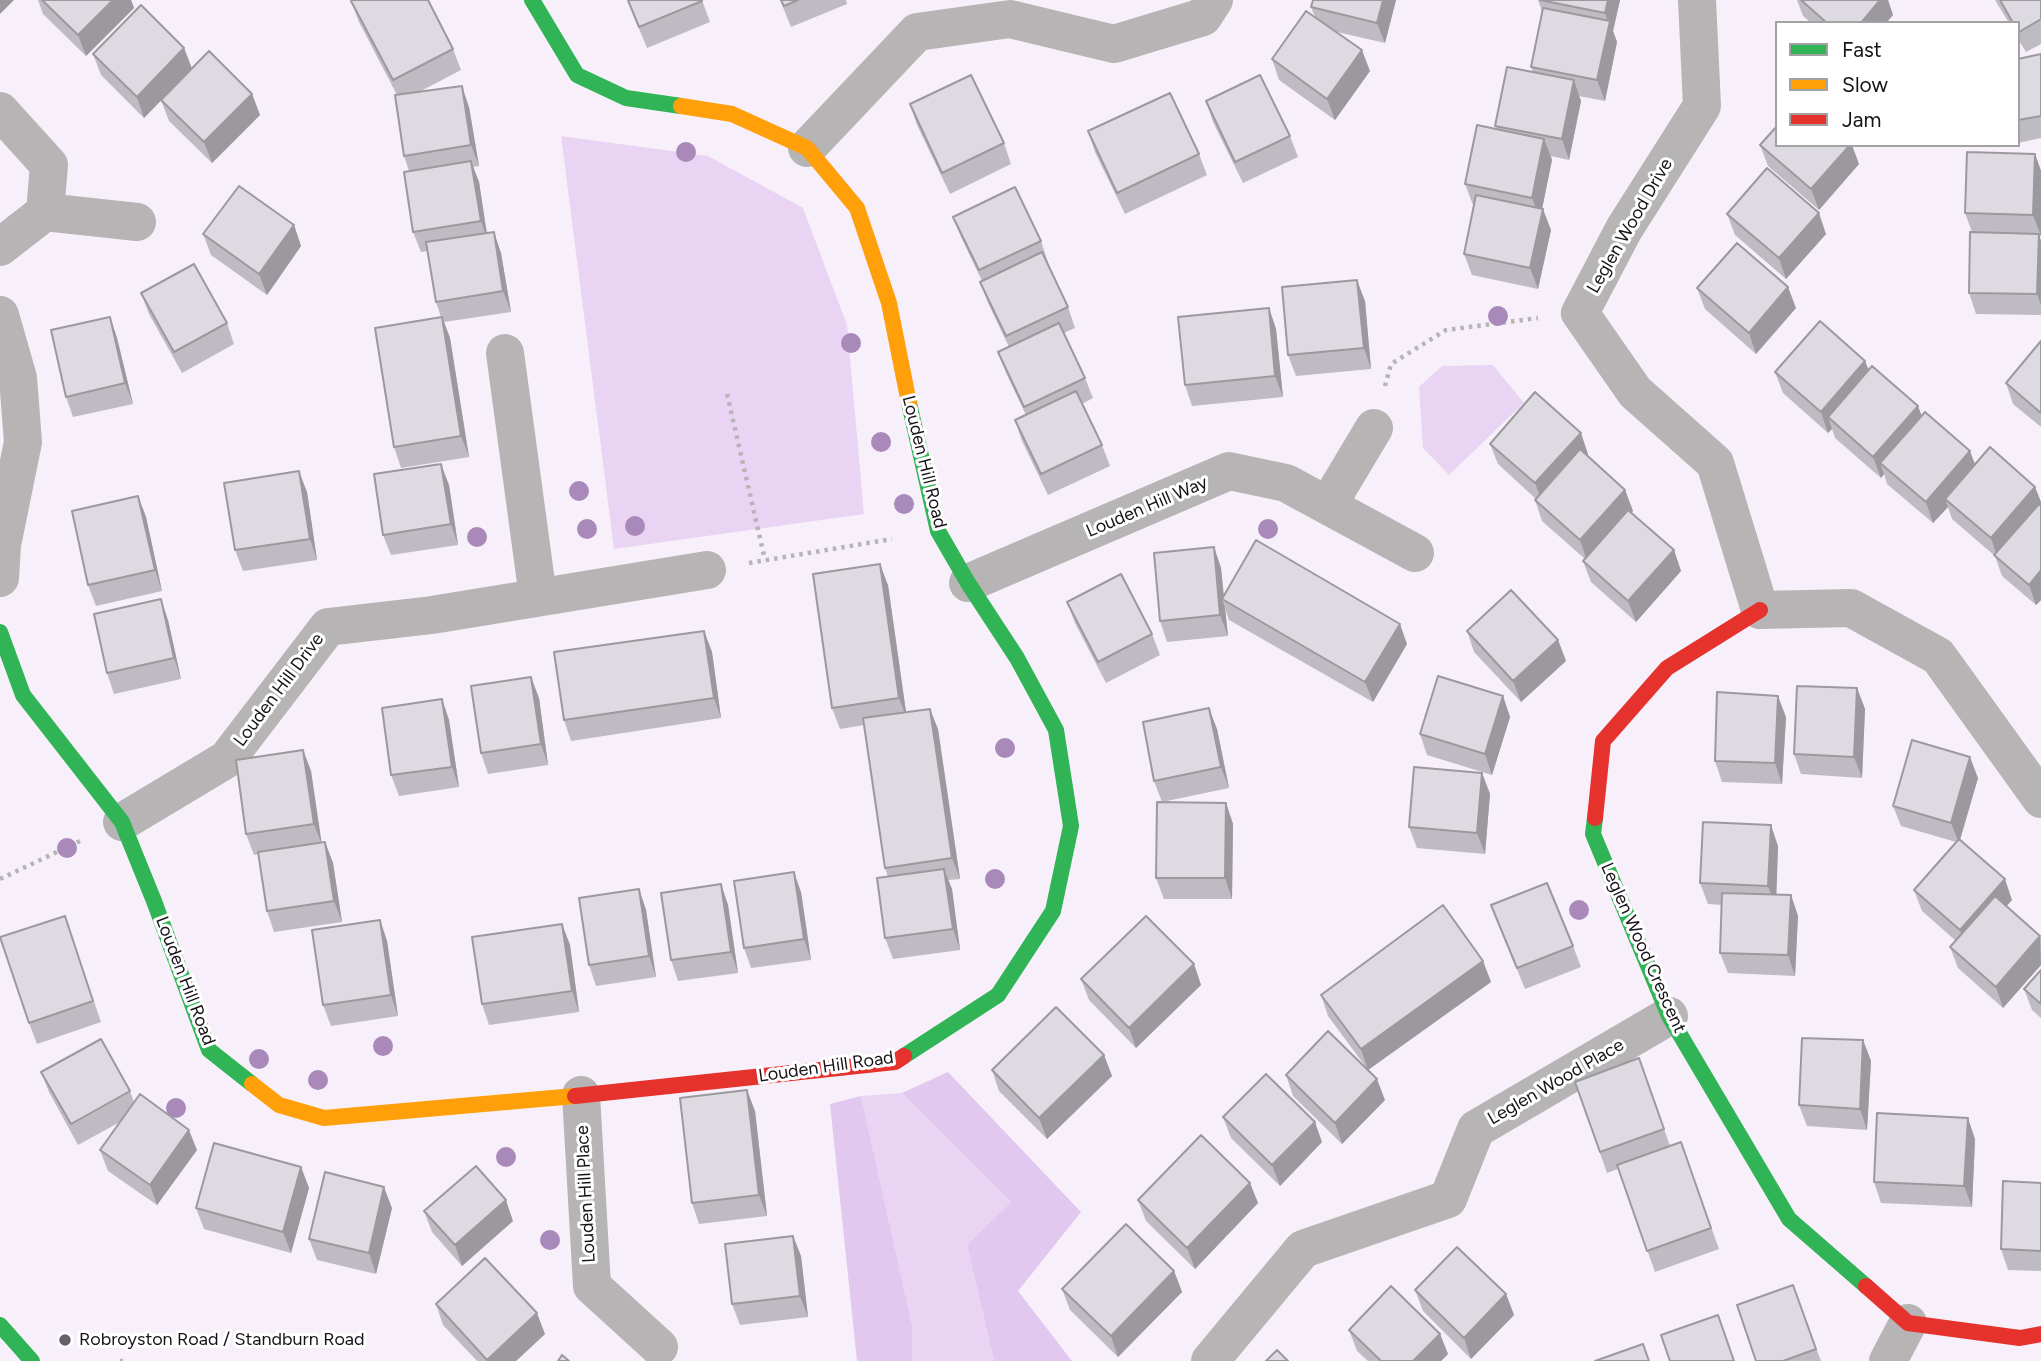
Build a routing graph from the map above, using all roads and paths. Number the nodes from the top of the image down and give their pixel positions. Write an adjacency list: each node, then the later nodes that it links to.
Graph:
1 (532, 0): 5 (street, Louden Hill Road)
2 (1214, 0): 5 (street)
3 (1697, 0): 9 (street, Leglen Wood Drive)
4 (0, 111): 6 (street)
5 (807, 148): 15 (street, Louden Hill Road)
6 (45, 212): 7 (street); 8 (street)
7 (137, 222)
8 (0, 247)
9 (1580, 313): 13 (path); 22 (street, Leglen Wood Drive)
10 (0, 315): 19 (street)
11 (505, 353): 21 (street)
12 (727, 394): 17 (path)
13 (1374, 428): 14 (street)
14 (1328, 505): 16 (street, Louden Hill Way); 20 (street, Louden Hill Way)
15 (939, 531): 17 (path); 20 (street, Louden Hill Road)
16 (1415, 553)
17 (765, 560): 18 (path)
18 (707, 570): 21 (street, Louden Hill Drive)
19 (0, 578)
20 (968, 583): 28 (street, Louden Hill Road)
21 (538, 597): 25 (street, Louden Hill Drive)
22 (1760, 610): 24 (street); 27 (street, Leglen Wood Crescent)
23 (0, 632): 25 (street, Louden Hill Road)
24 (2038, 787)
25 (122, 822): 26 (path); 28 (street, Louden Hill Road)
26 (0, 878)
27 (1669, 1016): 29 (street, Leglen Wood Crescent); 34 (street, Leglen Wood Place)
28 (581, 1095): 32 (street, Louden Hill Place)
29 (1908, 1323): 31 (street); 35 (street)
30 (0, 1325): 33 (street)
31 (2041, 1334)
32 (659, 1347)
33 (32, 1361)
34 (1210, 1361)
35 (1888, 1361)

